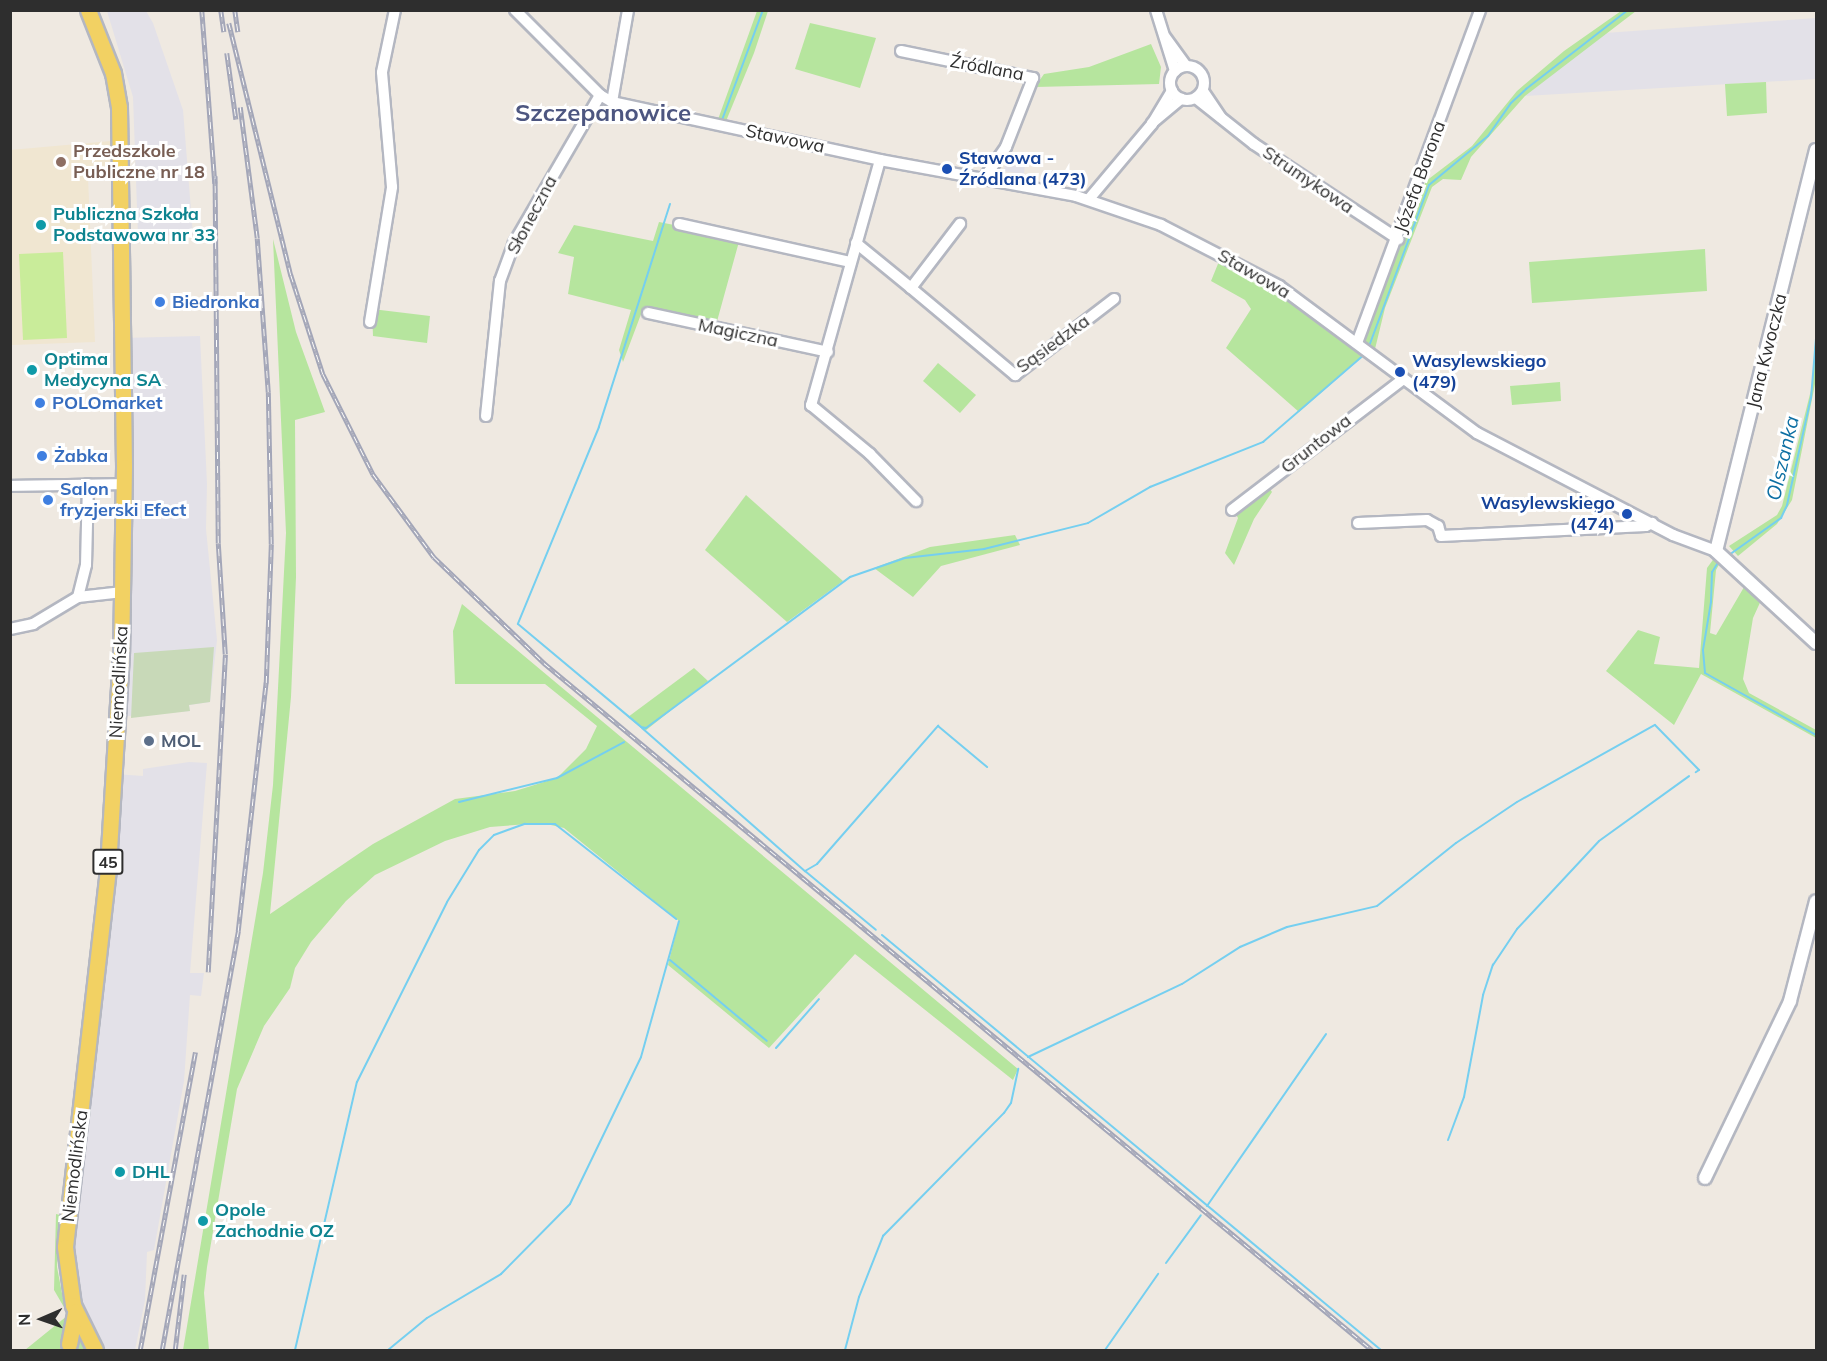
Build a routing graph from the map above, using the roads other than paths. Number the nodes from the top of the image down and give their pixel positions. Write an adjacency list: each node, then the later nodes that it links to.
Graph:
1 (88, 10): 33 (main road, Niemodlińska / 45)
2 (395, 10): 27 (street)
3 (515, 10): 11 (street, Stawowa)
4 (628, 10): 13 (street)
5 (1156, 10): 8 (street)
6 (1480, 10): 21 (street, Józefa Barona)
7 (901, 51): 17 (street, Źródlana)
8 (1180, 68): 9 (street); 10 (street)
9 (1172, 91): 12 (street); 14 (street)
10 (1199, 94): 12 (street); 21 (street, Strumykowa)
11 (600, 95): 13 (street, Stawowa); 31 (street, Słoneczna)
12 (1181, 99): 14 (street)
13 (612, 102): 16 (street, Stawowa)
14 (1152, 124): 18 (street)
15 (1816, 150): 39 (street, Jana Kwoczka)
16 (880, 160): 17 (street, Stawowa); 22 (street)
17 (984, 178): 18 (street, Stawowa)
18 (1089, 199): 28 (street, Stawowa)
19 (679, 224): 23 (street)
20 (960, 224): 24 (street)
21 (1398, 239): 28 (street, Józefa Barona)
22 (856, 243): 23 (street); 24 (street, Sąsiedzka)
23 (851, 262): 29 (street)
24 (911, 288): 25 (street, Sąsiedzka)
25 (1114, 299)
26 (648, 313): 29 (street, Magiczna)
27 (370, 322)
28 (1357, 343): 30 (street, Stawowa)
29 (828, 352): 35 (street)
30 (1402, 380): 36 (street, Gruntowa); 38 (street, Stawowa)
31 (486, 416)
32 (88, 484): 33 (street); 34 (street); 41 (street)
33 (124, 484): 40 (main road, Niemodlińska / 45)
34 (10, 486)
35 (916, 501)
36 (1232, 510)
37 (1358, 523): 38 (street)
38 (1652, 523): 39 (street, Stawowa)
39 (1720, 557): 43 (street)
40 (123, 592): 41 (street); 46 (main road, Niemodlińska / 45)
41 (78, 597): 42 (street)
42 (10, 629)
43 (1816, 643)
44 (1816, 901): 45 (street)
45 (1706, 1178)
46 (75, 1312): 47 (main road, Niemodlińska / 45); 48 (main road)
47 (89, 1345): 48 (main road, 45)
48 (64, 1347)

